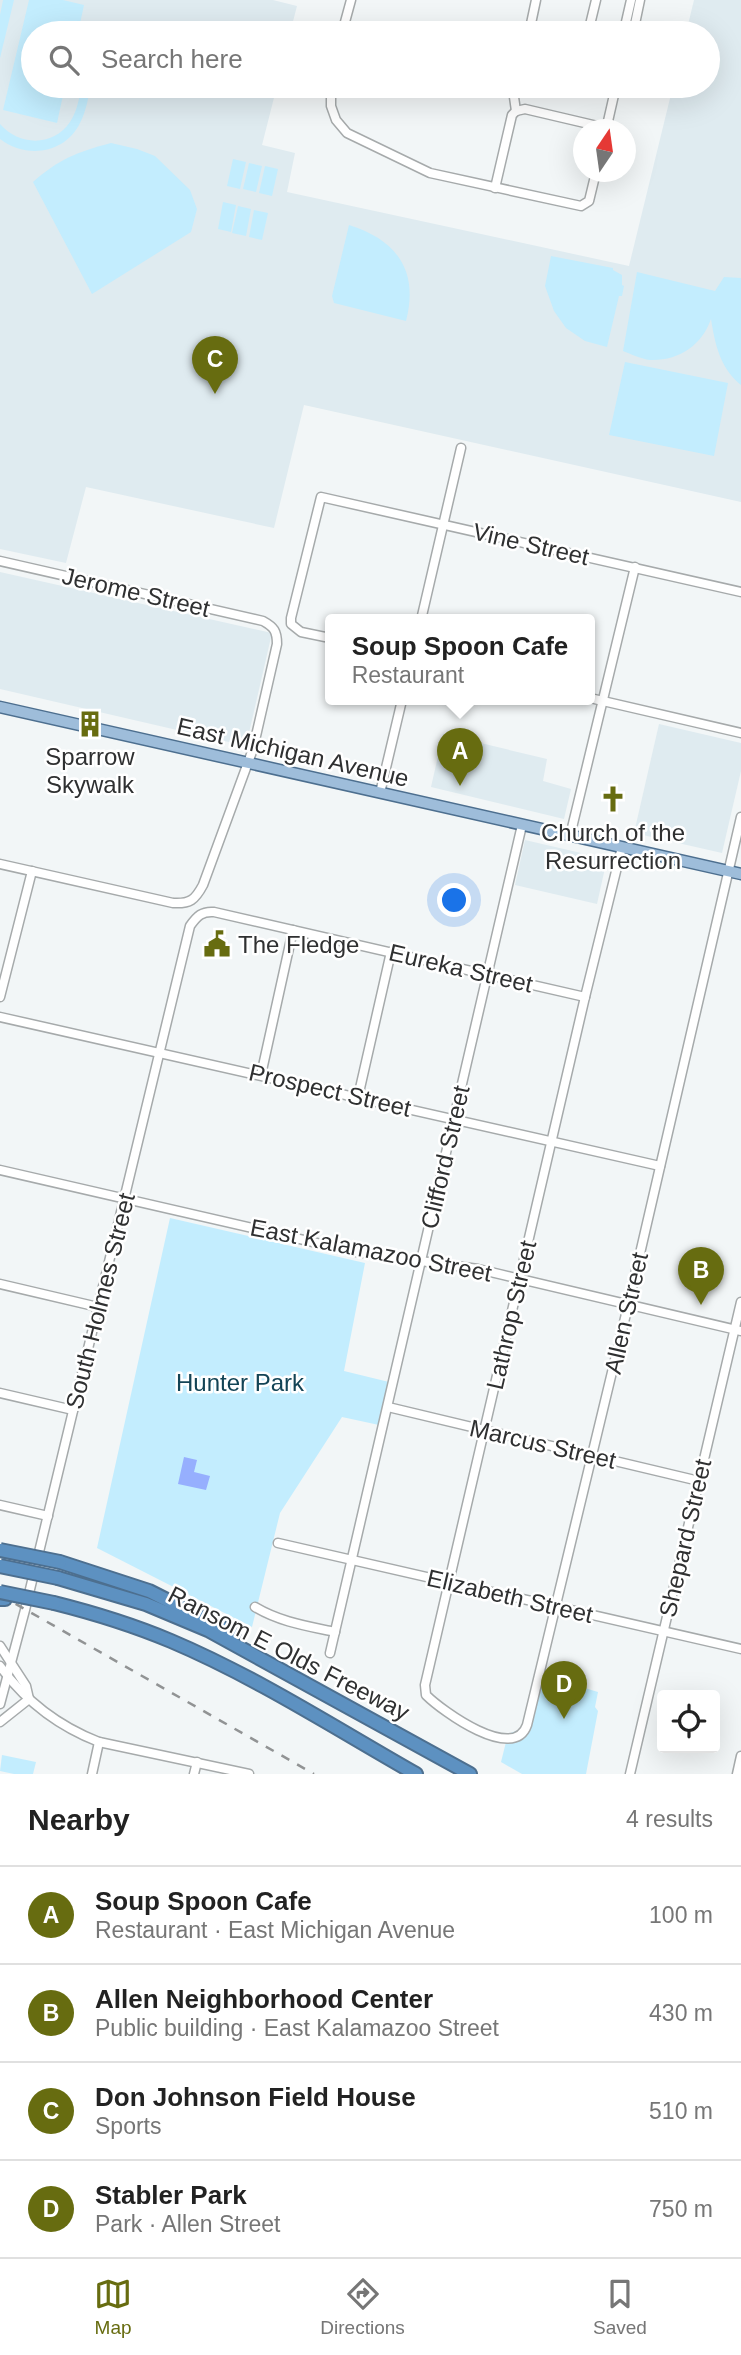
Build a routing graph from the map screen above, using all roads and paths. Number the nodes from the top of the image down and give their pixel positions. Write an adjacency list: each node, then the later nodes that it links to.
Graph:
1 (351, 0): 6 (street)
2 (536, 0): 7 (street)
3 (596, 0): 8 (street)
4 (631, 0): 9 (street)
5 (640, 0): 10 (street)
6 (345, 21)
7 (532, 21)
8 (591, 21)
9 (626, 21)
10 (636, 21)
11 (331, 98): 18 (street)
12 (514, 98): 14 (street)
13 (613, 98): 15 (street)
14 (516, 111): 16 (street); 18 (street)
15 (608, 119)
16 (573, 121)
17 (594, 182): 18 (street)
18 (495, 188)
19 (461, 448): 20 (street)
20 (443, 524): 22 (street, Vine Street); 24 (street); 25 (street, Vine Street)
21 (0, 561): 31 (street, Jerome Street)
22 (635, 567): 23 (street, Vine Street); 27 (street)
23 (741, 592)
24 (422, 614)
25 (325, 637)
26 (595, 699): 27 (street)
27 (603, 701): 30 (street); 35 (street)
28 (401, 705): 32 (street)
29 (0, 707): 31 (main road, East Michigan Avenue)
30 (741, 733)
31 (249, 764): 32 (main road, East Michigan Avenue); 38 (street)
32 (380, 793): 34 (main road, East Michigan Avenue)
33 (741, 817): 39 (street, Allen Street)
34 (522, 825): 35 (main road, East Michigan Avenue); 44 (street, Clifford Street)
35 (570, 836): 36 (main road, East Michigan Avenue)
36 (622, 847): 39 (main road, East Michigan Avenue); 46 (street, Lathrop Street)
37 (0, 864): 38 (street)
38 (32, 871): 45 (street)
39 (729, 871): 40 (main road, East Michigan Avenue); 53 (street, Allen Street)
40 (741, 874)
41 (214, 912): 42 (street, Eureka Street); 48 (street, South Holmes Street)
42 (293, 930): 43 (street, Eureka Street); 49 (street)
43 (391, 952): 44 (street, Eureka Street); 50 (street)
44 (487, 974): 46 (street, Eureka Street); 51 (street, Clifford Street)
45 (0, 997)
46 (585, 997): 52 (street, Lathrop Street)
47 (0, 1017): 48 (street, Prospect Street)
48 (160, 1052): 49 (street, Prospect Street); 55 (street, South Holmes Street)
49 (261, 1075): 50 (street, Prospect Street)
50 (358, 1097): 51 (street, Prospect Street)
51 (454, 1118): 52 (street, Prospect Street); 56 (street, Clifford Street)
52 (552, 1141): 53 (street, Prospect Street); 57 (street, Lathrop Street)
53 (660, 1166): 60 (street, Allen Street)
54 (0, 1170): 55 (street, East Kalamazoo Street)
55 (125, 1199): 56 (street, East Kalamazoo Street); 61 (street, South Holmes Street)
56 (421, 1259): 57 (street, East Kalamazoo Street); 64 (street, Clifford Street)
57 (520, 1279): 60 (street, East Kalamazoo Street); 66 (street, Lathrop Street)
58 (0, 1284): 61 (street)
59 (741, 1302): 62 (street, Shepard Street)
60 (629, 1304): 62 (street, East Kalamazoo Street); 67 (street, Allen Street)
61 (98, 1307): 65 (street, South Holmes Street)
62 (738, 1331): 68 (street, Shepard Street)
63 (0, 1393): 65 (street)
64 (387, 1407): 66 (street, Marcus Street); 73 (street, Clifford Street)
65 (73, 1410): 70 (street, South Holmes Street)
66 (485, 1430): 67 (street, Marcus Street); 75 (street, Lathrop Street)
67 (592, 1456): 68 (street, Marcus Street); 79 (street, Allen Street)
68 (699, 1481): 81 (street, Shepard Street)
69 (0, 1505): 70 (street)
70 (48, 1516): 86 (street, South Holmes Street)
71 (278, 1543): 73 (street, Elizabeth Street)
72 (0, 1550): 92 (highway, bridge)
73 (351, 1559): 75 (street, Elizabeth Street); 82 (street, Clifford Street)
74 (0, 1566): 92 (highway, Ransom E Olds Freeway, bridge)
75 (450, 1582): 79 (street, Elizabeth Street); 93 (street, Lathrop Street)
76 (0, 1592): 78 (highway, Ransom E Olds Freeway, bridge)
77 (0, 1599): 78 (highway)
78 (51, 1605): 100 (highway, Ransom E Olds Freeway)
79 (556, 1606): 81 (street, Elizabeth Street); 93 (street, Allen Street)
80 (256, 1607): 82 (street)
81 (663, 1631): 84 (street, Elizabeth Street); 102 (street, Shepard Street)
82 (335, 1632): 85 (street, Clifford Street)
83 (0, 1646): 86 (street)
84 (741, 1649)
85 (330, 1653)
86 (11, 1663): 88 (street, South Holmes Street); 89 (street)
87 (0, 1666): 88 (street)
88 (7, 1676): 89 (street); 90 (street, South Holmes Street)
89 (29, 1699): 91 (street); 94 (street)
90 (0, 1704)
91 (1, 1719)
92 (402, 1735): 101 (highway, Ransom E Olds Freeway)
93 (505, 1739)
94 (99, 1742): 96 (street); 97 (street)
95 (741, 1756): 103 (street)
96 (197, 1762): 98 (street); 99 (street)
97 (92, 1774)
98 (194, 1774)
99 (249, 1774)
100 (416, 1774)
101 (470, 1774)
102 (630, 1774)
103 (737, 1774)

